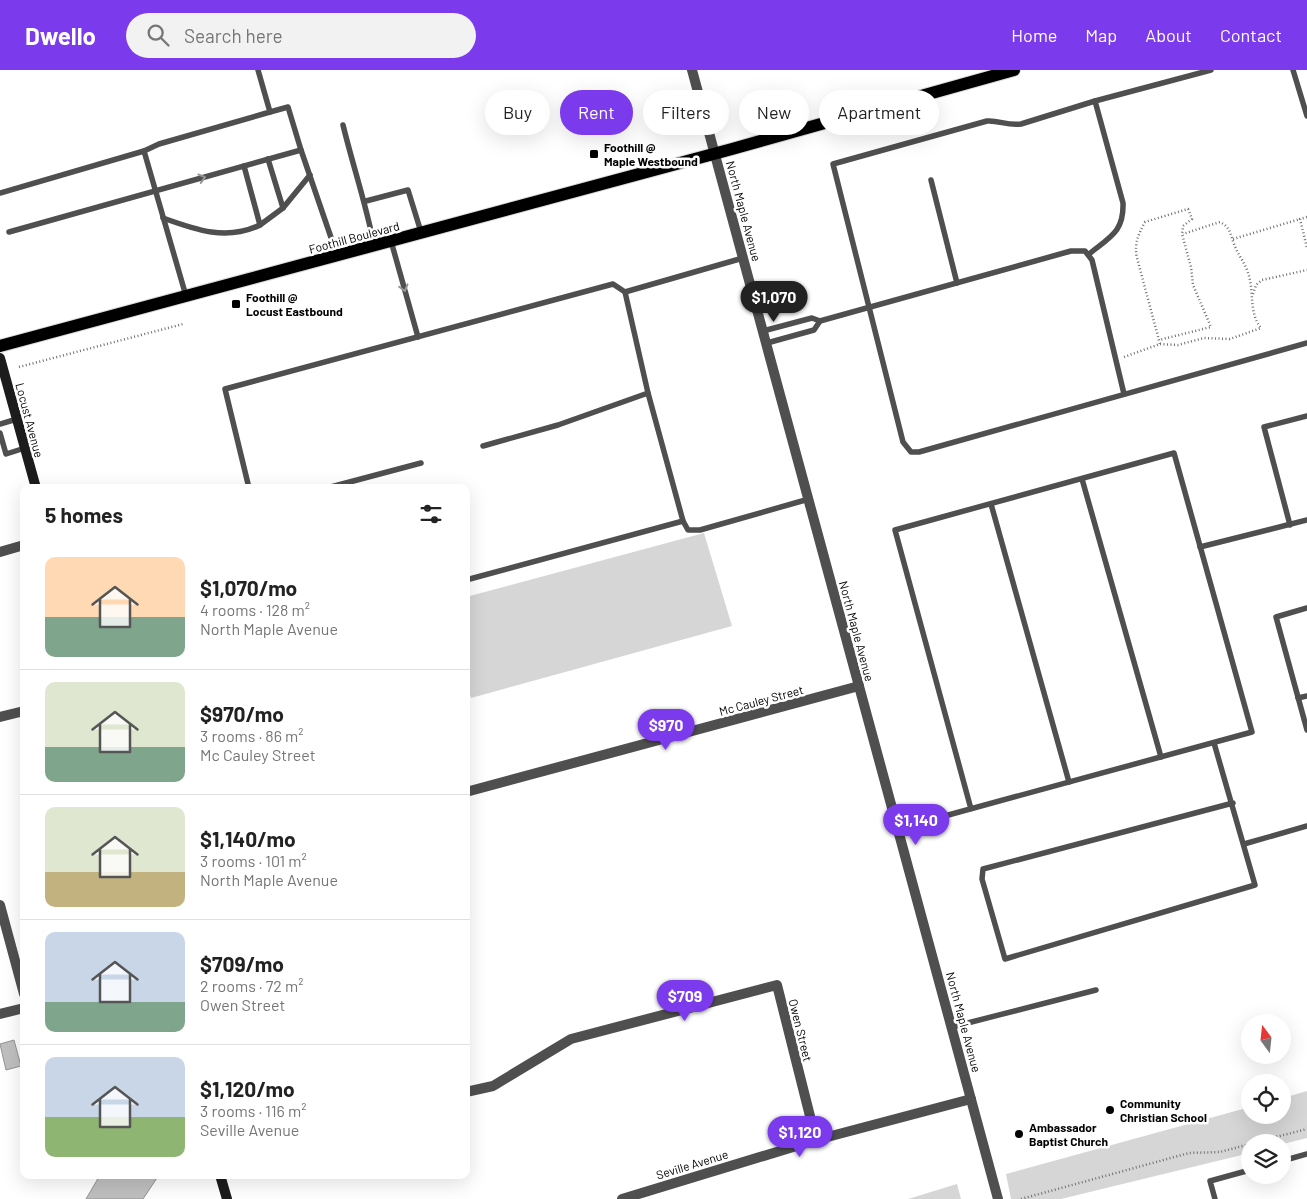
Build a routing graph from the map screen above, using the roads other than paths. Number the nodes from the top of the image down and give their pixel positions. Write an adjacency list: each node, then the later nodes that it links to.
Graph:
1 (258, 70): 7 (lane)
2 (692, 70): 12 (street, North Maple Avenue)
3 (1014, 70): 12 (main road, Foothill Boulevard)
4 (1211, 70): 6 (lane)
5 (1294, 70): 8 (lane)
6 (1095, 101): 27 (lane); 33 (lane)
7 (270, 112): 10 (lane); 11 (lane)
8 (1307, 116)
9 (343, 125): 19 (lane)
10 (301, 150): 13 (lane); 15 (lane)
11 (144, 151): 17 (lane); 18 (lane)
12 (715, 153): 24 (main road, Foothill Boulevard); 29 (street, North Maple Avenue)
13 (268, 159): 14 (lane); 20 (lane)
14 (244, 166): 17 (lane, one-way to 14); 22 (lane)
15 (310, 175): 20 (lane); 28 (lane)
16 (931, 180): 30 (lane)
17 (155, 192): 21 (lane); 23 (lane)
18 (0, 193)
19 (366, 201): 24 (lane); 26 (lane)
20 (283, 208): 22 (lane)
21 (163, 218): 22 (lane); 32 (lane)
22 (260, 225)
23 (10, 232)
24 (422, 232): 25 (main road, Foothill Boulevard)
25 (391, 241): 26 (main road, Foothill Boulevard); 38 (lane, one-way to 38)
26 (374, 245): 28 (main road, Foothill Boulevard)
27 (1089, 254): 30 (lane); 45 (lane)
28 (337, 255): 32 (main road, Foothill Boulevard)
29 (743, 258): 31 (lane); 36 (street, North Maple Avenue)
30 (957, 283): 33 (lane)
31 (625, 292): 38 (lane); 44 (lane)
32 (186, 296): 41 (main road, Foothill Boulevard)
33 (869, 307): 34 (lane); 45 (lane)
34 (820, 321): 35 (lane); 37 (lane)
35 (792, 323): 36 (lane); 37 (lane)
36 (763, 330): 39 (street, North Maple Avenue)
37 (796, 335): 39 (lane)
38 (418, 337): 55 (lane)
39 (767, 343): 57 (street, North Maple Avenue)
40 (1307, 343): 45 (lane)
41 (0, 346)
42 (0, 358): 43 (street, Locust Avenue)
43 (4, 390): 47 (street, Locust Avenue)
44 (648, 393): 50 (lane); 60 (lane)
45 (1124, 394)
46 (1307, 416): 61 (lane)
47 (17, 419): 48 (lane); 51 (street, Locust Avenue)
48 (0, 424)
49 (0, 433): 51 (lane)
50 (483, 446)
51 (25, 448): 54 (street, Locust Avenue)
52 (420, 463): 56 (lane)
53 (1082, 479): 58 (lane); 63 (lane); 74 (lane)
54 (35, 484)
55 (248, 484)
56 (342, 484)
57 (809, 499): 60 (lane); 67 (street, North Maple Avenue)
58 (991, 504): 75 (lane); 78 (lane)
59 (1307, 520): 61 (lane)
60 (683, 521): 65 (lane)
61 (1290, 525): 63 (lane)
62 (20, 546): 64 (street)
63 (1200, 547): 73 (lane)
64 (0, 552)
65 (470, 579)
66 (1307, 608): 69 (lane)
67 (859, 686): 76 (street, Mc Cauley Street); 87 (street, North Maple Avenue)
68 (1307, 696): 69 (lane)
69 (1298, 698): 72 (lane)
70 (20, 712): 71 (street)
71 (0, 717)
72 (1307, 730)
73 (1214, 743): 74 (lane); 77 (lane)
74 (1162, 757): 75 (lane)
75 (1069, 782): 78 (lane)
76 (470, 791)
77 (1233, 803): 81 (lane); 81 (lane)
78 (971, 809): 79 (lane)
79 (941, 817)
80 (1307, 826): 81 (lane)
81 (1244, 844)
82 (0, 906): 83 (street)
83 (20, 979)
84 (1096, 990): 87 (lane)
85 (20, 1009): 86 (street)
86 (0, 1014)
87 (952, 1028): 89 (street, North Maple Avenue)
88 (470, 1091): 90 (street, Owen Street)
89 (972, 1098): 90 (street, Seville Avenue); 97 (street, North Maple Avenue)
90 (816, 1140): 96 (street, Seville Avenue)
91 (1307, 1154): 92 (lane)
92 (1291, 1158)
93 (1241, 1172): 98 (lane)
94 (221, 1179): 95 (street)
95 (226, 1199)
96 (622, 1199)
97 (998, 1199)
98 (1215, 1199)

